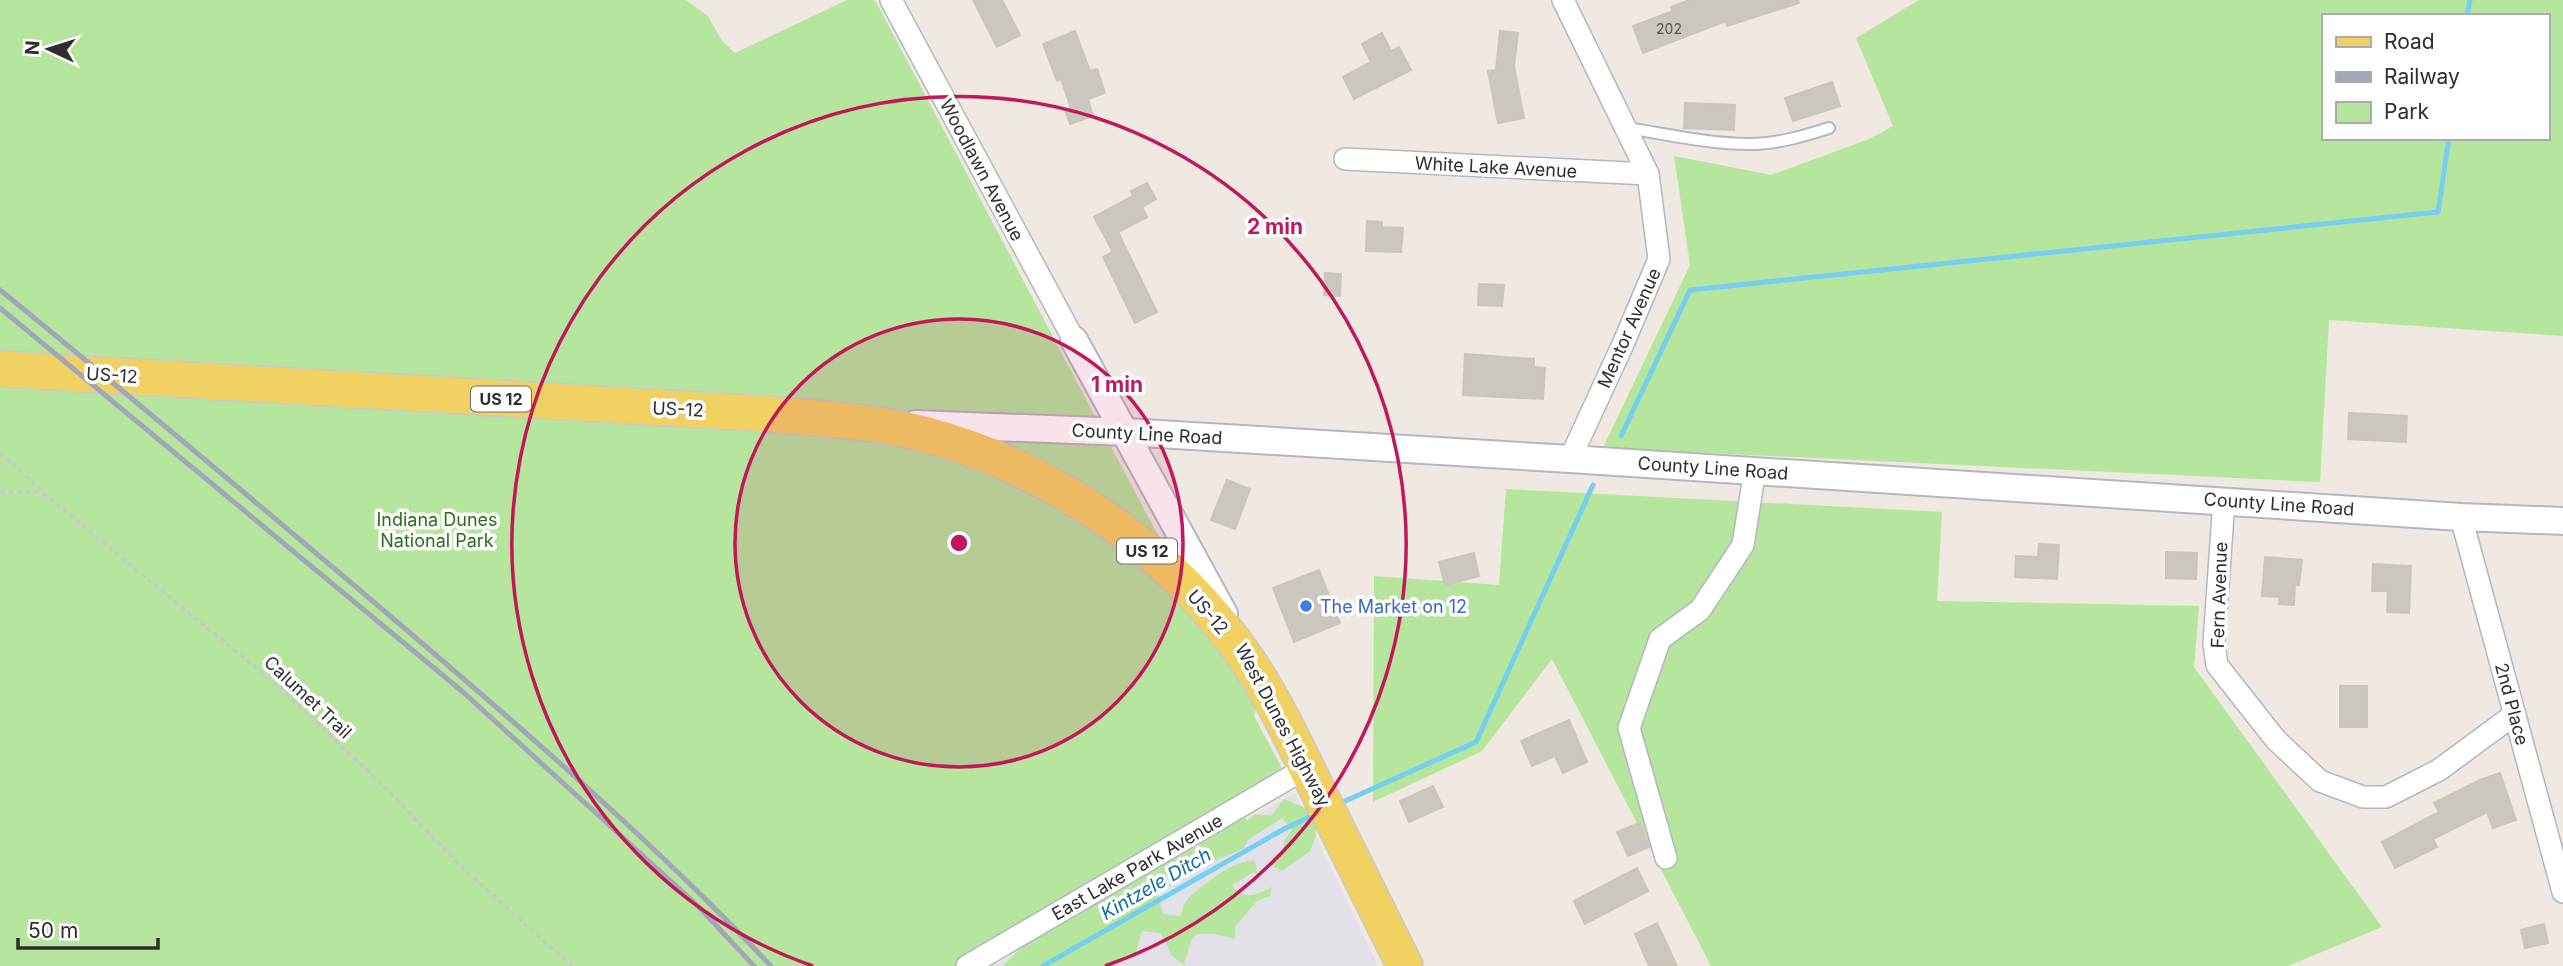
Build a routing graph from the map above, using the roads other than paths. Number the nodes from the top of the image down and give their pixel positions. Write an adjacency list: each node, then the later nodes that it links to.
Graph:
1 (891, 0): 7 (street, Woodlawn Avenue)
2 (1567, 2): 3 (street, Mentor Avenue)
3 (1626, 128): 4 (lane); 6 (street, Mentor Avenue)
4 (1829, 128)
5 (1345, 159): 6 (street, White Lake Avenue)
6 (1648, 174): 11 (street, Mentor Avenue)
7 (1074, 340): 10 (street, West Dunes Highway)
8 (0, 369): 9 (main road, US-12 / US 12)
9 (863, 423): 10 (street, County Line Road); 16 (main road, US-12 / US 12)
10 (1126, 432): 11 (street, County Line Road); 16 (street, West Dunes Highway)
11 (1570, 458): 12 (street, County Line Road)
12 (1755, 470): 13 (street, County Line Road); 19 (street)
13 (2224, 500): 14 (street, County Line Road); 17 (street, Fern Avenue)
14 (2461, 517): 15 (street, County Line Road); 17 (street, 2nd Place)
15 (2563, 521)
16 (1262, 684): 18 (main road, West Dunes Highway / US 12)
17 (2515, 714): 20 (street, 2nd Place)
18 (1306, 768): 21 (street, East Lake Park Avenue); 22 (main road, West Dunes Highway / US 12)
19 (1666, 858)
20 (2563, 892)
21 (967, 966)
22 (1405, 966)

